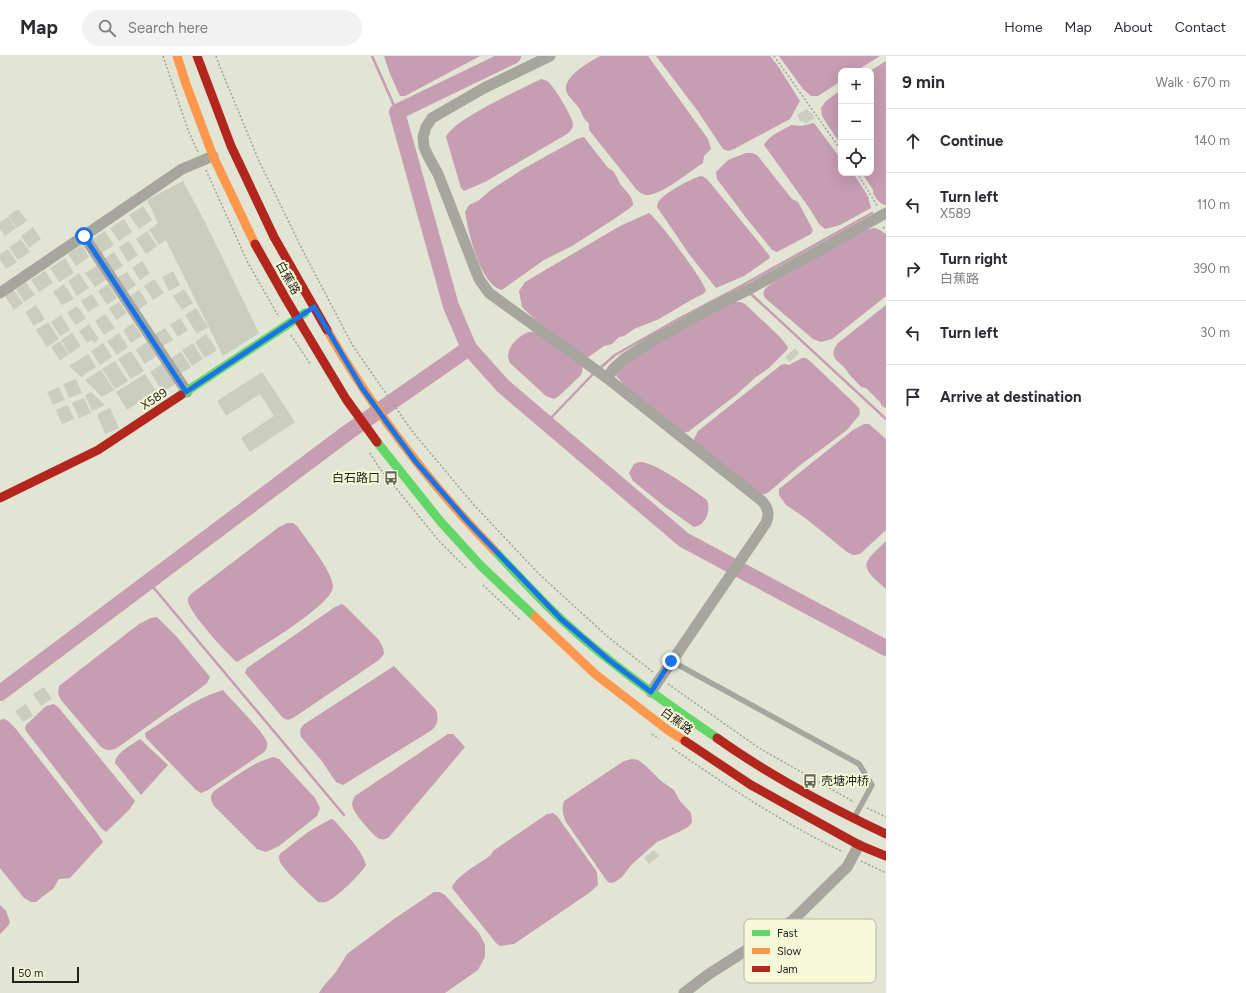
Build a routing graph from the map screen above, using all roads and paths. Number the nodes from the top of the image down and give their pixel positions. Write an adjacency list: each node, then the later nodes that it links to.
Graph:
1 (177, 56): 7 (main road, 白蕉路)
2 (197, 56): 12 (main road, 白蕉路)
3 (216, 56): 18 (path)
4 (550, 56): 14 (street)
5 (774, 56): 6 (path)
6 (838, 146)
7 (213, 156): 10 (street); 13 (main road, 白蕉路)
8 (859, 176): 9 (path)
9 (884, 214): 14 (street)
10 (84, 236): 11 (street); 15 (street)
11 (0, 293)
12 (314, 307): 13 (main road, X589 / X589); 20 (main road, 白蕉路)
13 (298, 318): 15 (main road, X589 / X589); 26 (main road, 白蕉路)
14 (604, 376): 17 (street)
15 (186, 392): 16 (main road, X589 / X589)
16 (0, 498)
17 (671, 661): 20 (street); 24 (lane)
18 (658, 676)
19 (664, 681): 21 (path)
20 (651, 692): 24 (main road, 白蕉路)
21 (859, 804)
22 (865, 807): 23 (path)
23 (886, 817)
24 (854, 819): 25 (main road, 白蕉路)
25 (886, 834)
26 (859, 845): 27 (main road, 白蕉路); 28 (street)
27 (886, 856)
28 (794, 919)
29 (744, 952): 30 (street)
30 (684, 993)

